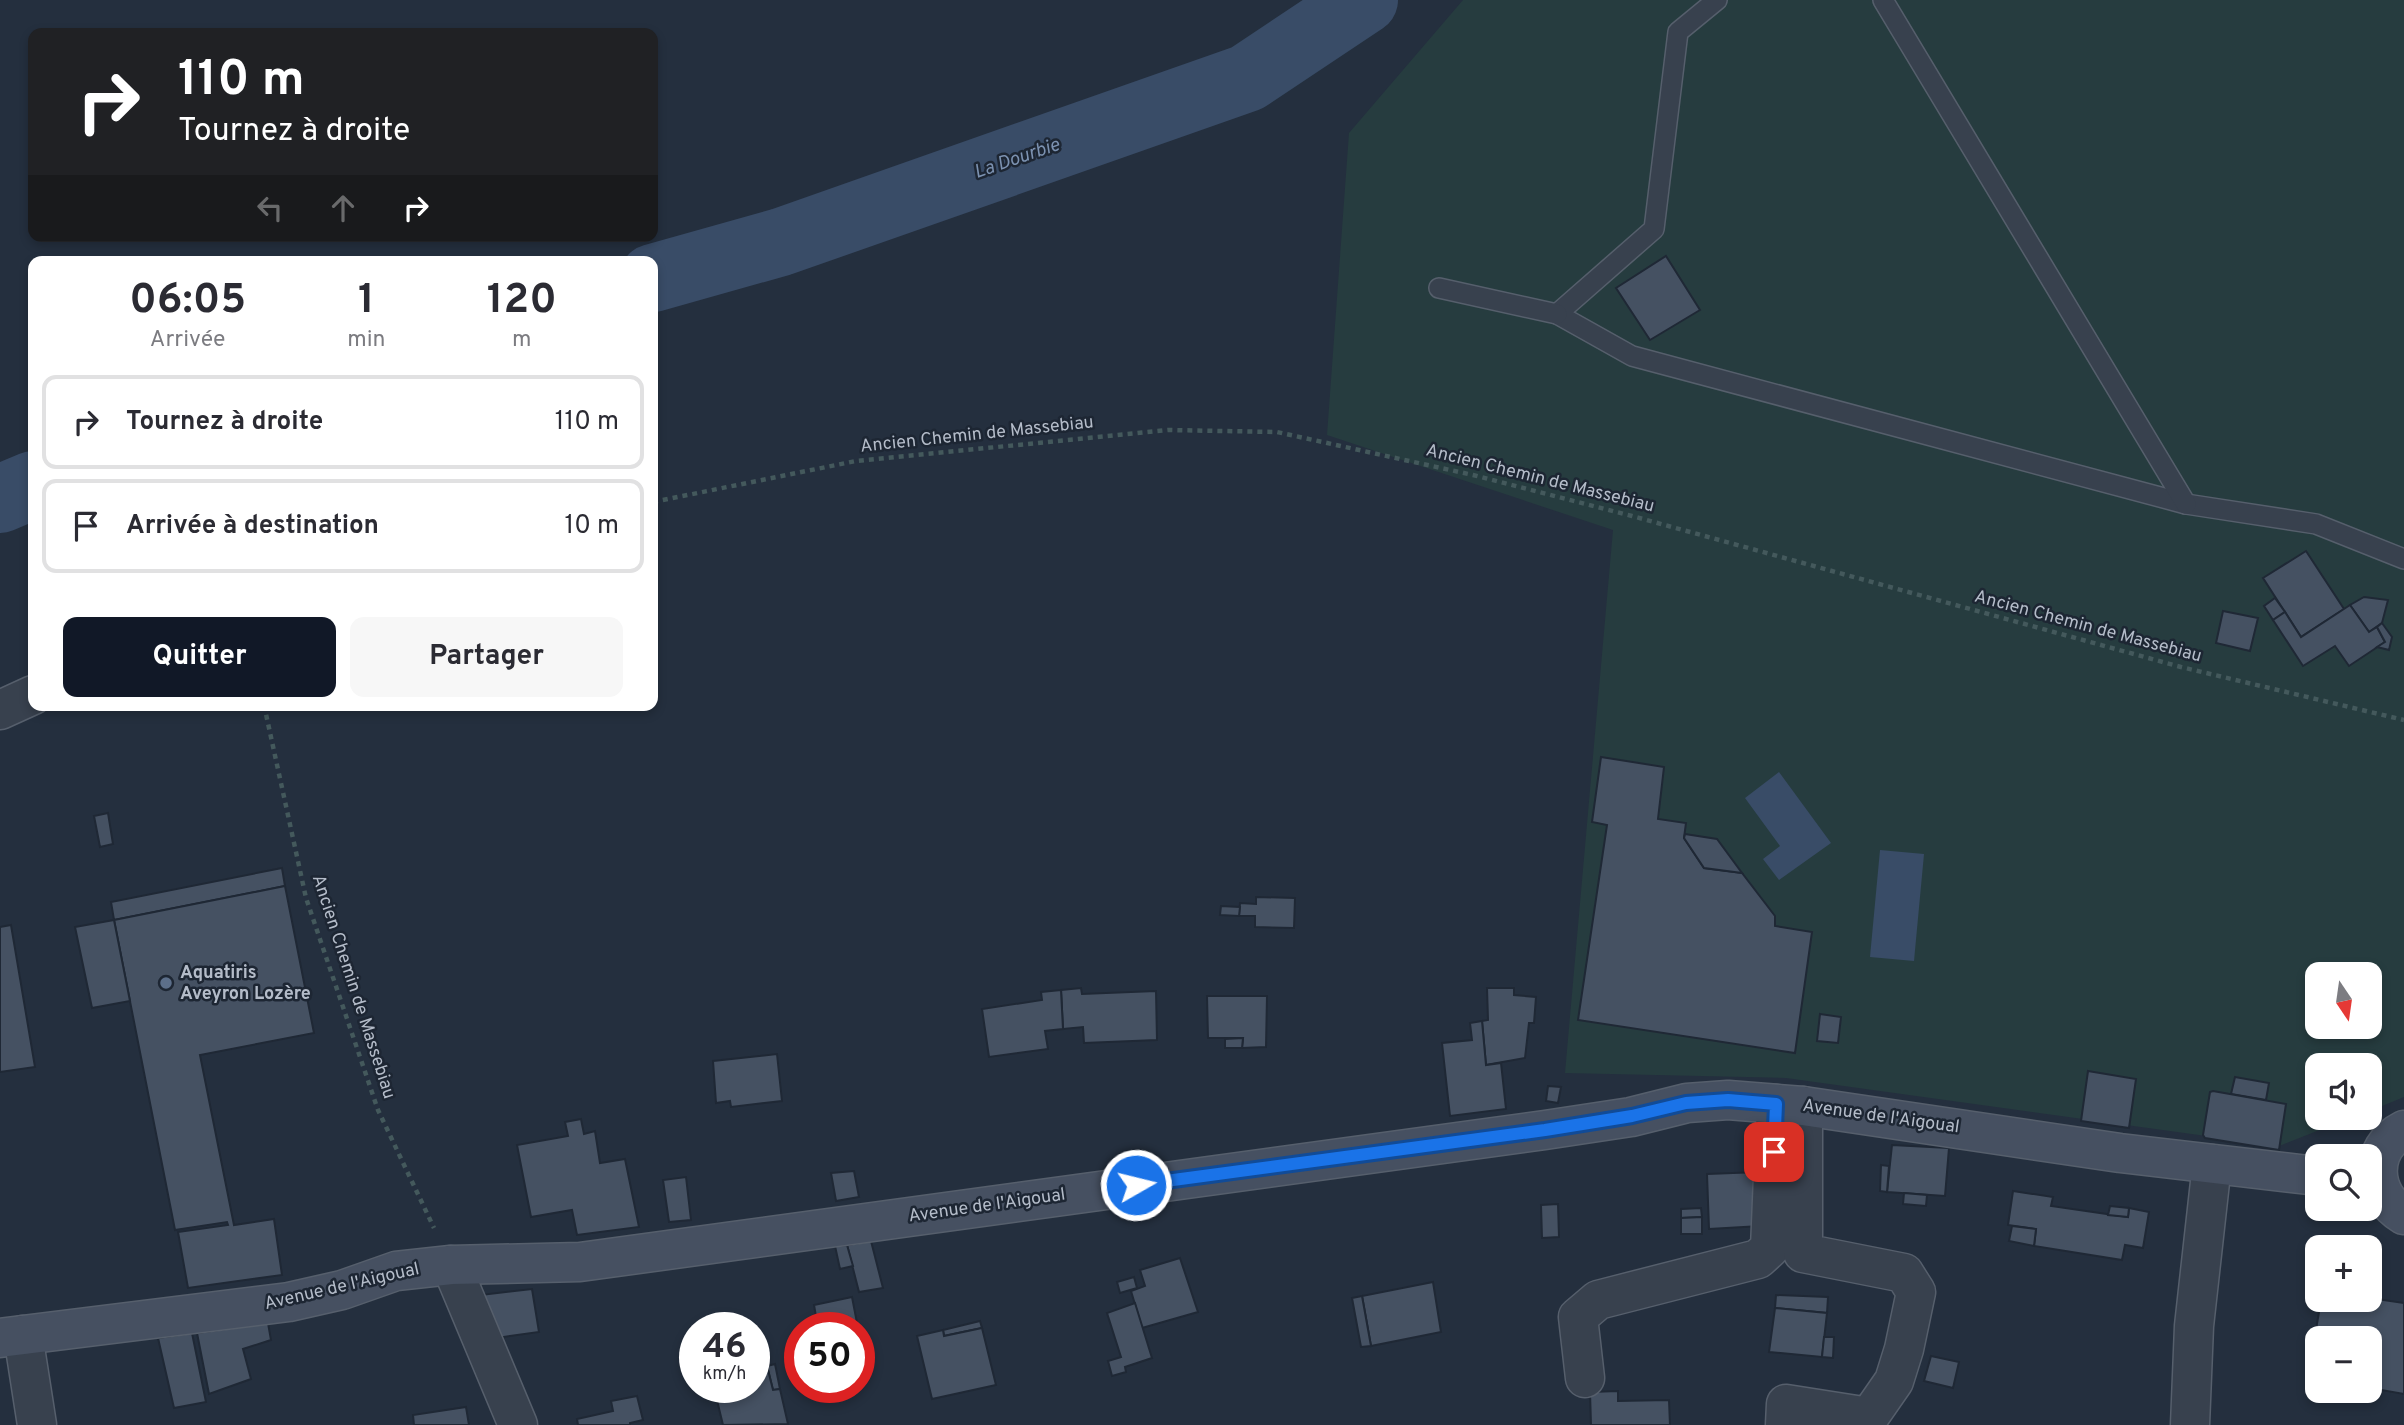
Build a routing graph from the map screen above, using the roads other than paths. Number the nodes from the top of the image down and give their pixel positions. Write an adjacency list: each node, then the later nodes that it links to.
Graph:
1 (1717, 0): 4 (lane)
2 (1883, 0): 5 (lane)
3 (1439, 288): 4 (lane)
4 (1557, 314): 5 (lane)
5 (2186, 504): 6 (lane)
6 (2404, 559)
7 (28, 697): 8 (street)
8 (0, 710)
9 (1789, 1105): 11 (main road, Avenue de l'Aigoual); 14 (main road, Avenue de l'Aigoual); 16 (street); 19 (street)
10 (2385, 1150): 13 (main road)
11 (2212, 1164): 12 (main road, Avenue de l'Aigoual); 20 (street)
12 (2305, 1173)
13 (2404, 1215)
14 (451, 1265): 15 (main road, Avenue de l'Aigoual); 18 (street)
15 (11, 1337): 17 (street)
16 (1585, 1378)
17 (37, 1425)
18 (519, 1425)
19 (1785, 1425)
20 (2190, 1425)

